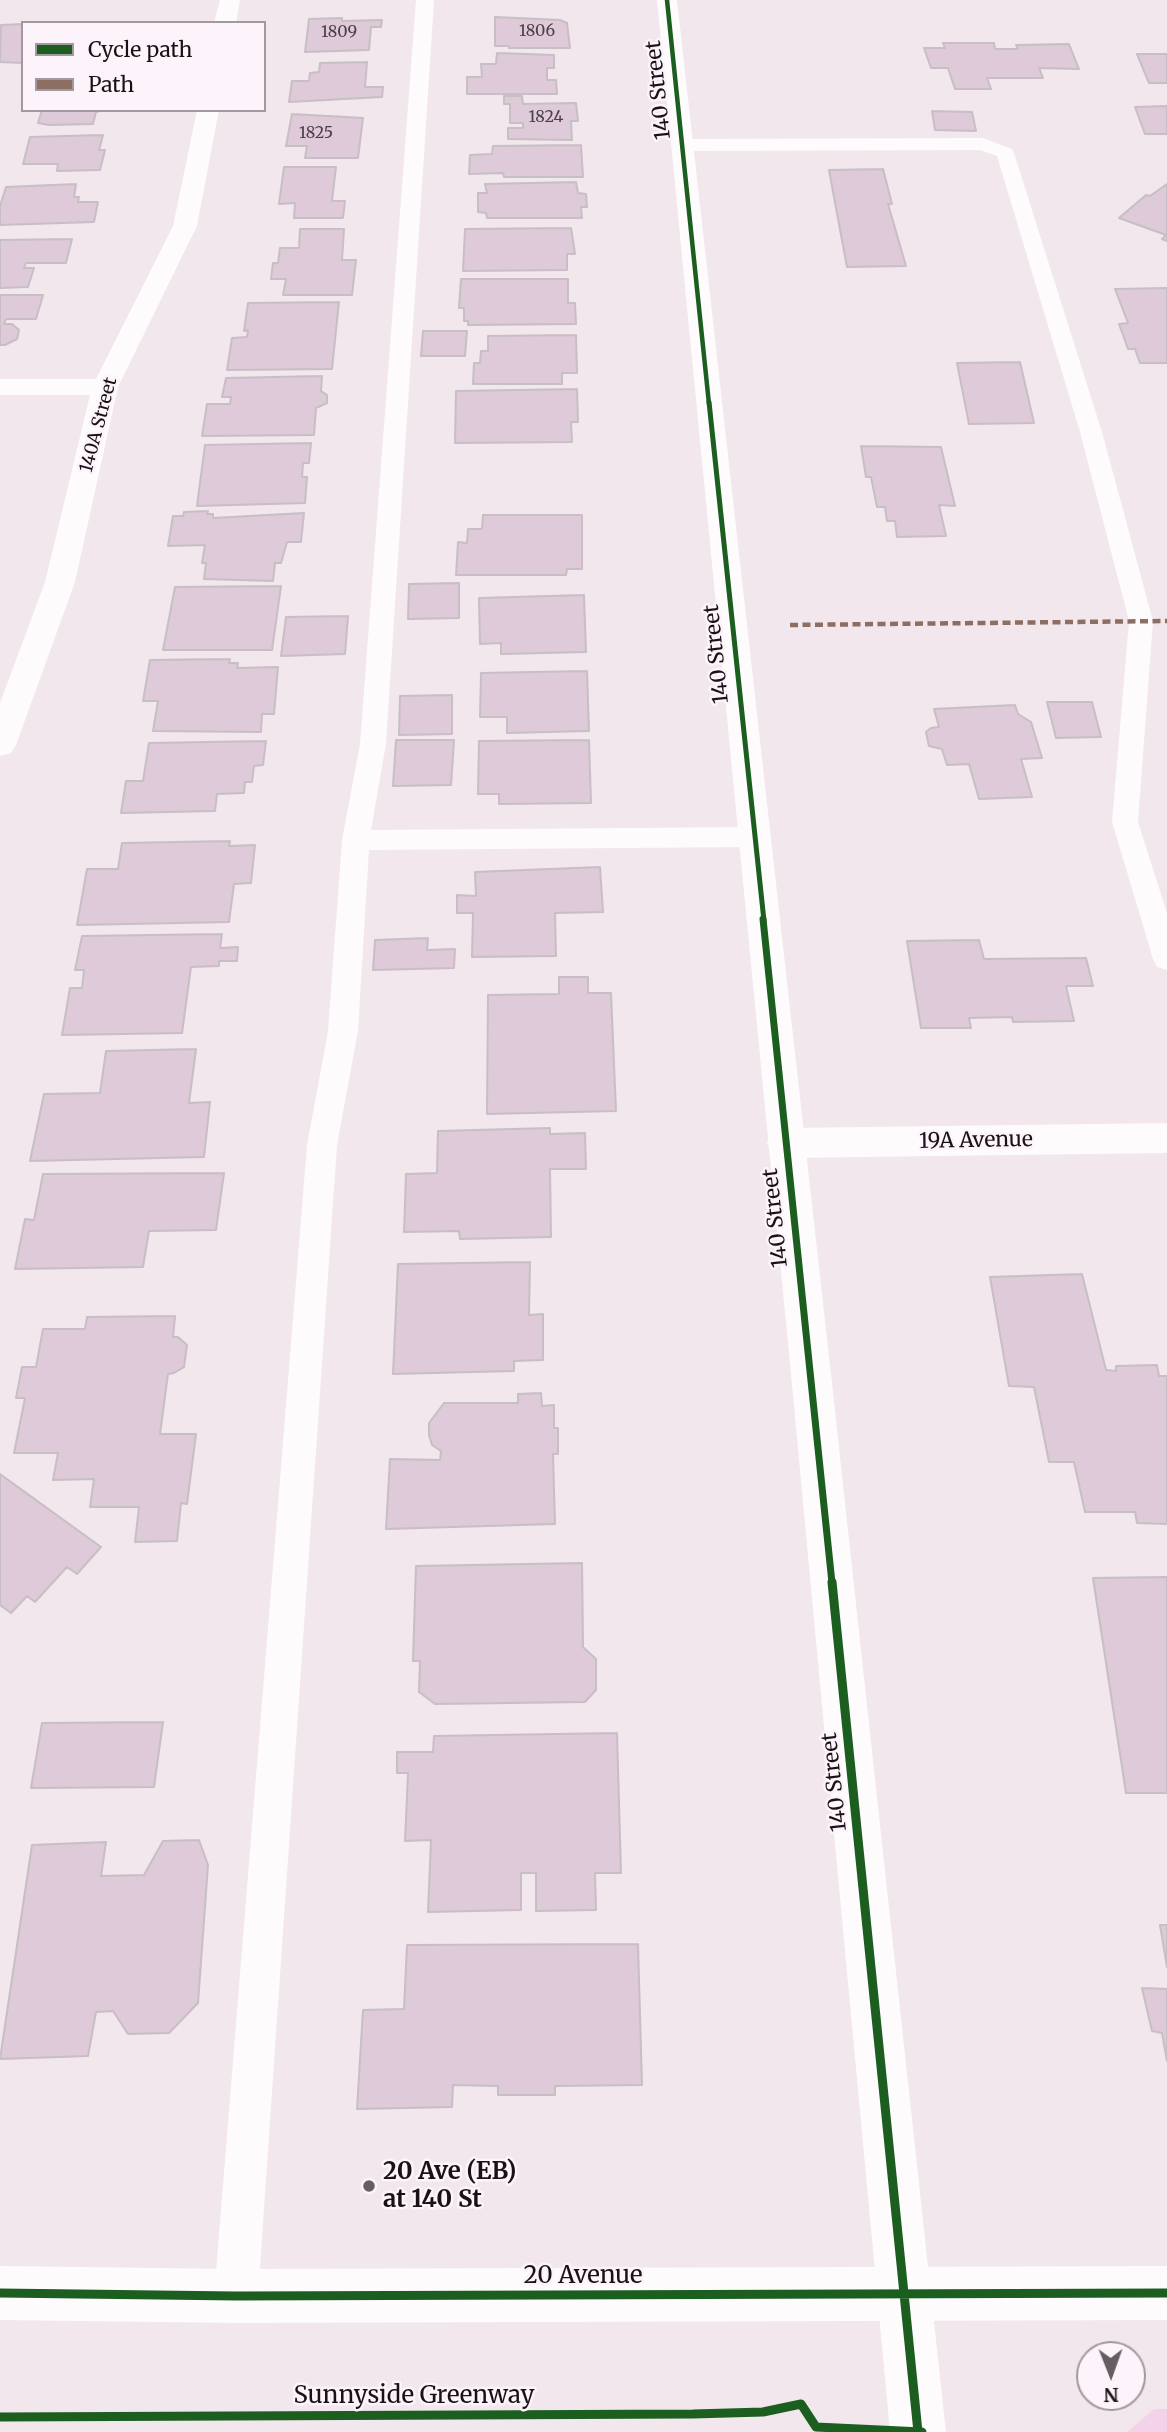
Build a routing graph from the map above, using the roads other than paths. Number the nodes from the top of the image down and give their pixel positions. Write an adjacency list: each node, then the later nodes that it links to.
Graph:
1 (230, 0): 4 (main road)
2 (425, 0): 11 (lane)
3 (667, 0): 6 (main road, 140 Street)
4 (225, 21)
5 (208, 112): 8 (main road, 140A Street)
6 (682, 145): 10 (main road, 140 Street); 12 (lane)
7 (0, 387): 8 (main road)
8 (105, 387): 9 (main road, 140A Street)
9 (0, 745)
10 (753, 837): 11 (lane); 14 (main road, 140 Street)
11 (356, 840): 18 (lane)
12 (1167, 959)
13 (1167, 1138): 14 (main road, 19A Avenue)
14 (786, 1143): 17 (main road, 140 Street)
15 (0, 2292): 18 (main road, 20 Avenue)
16 (1167, 2293): 17 (main road, 20 Avenue)
17 (905, 2295): 18 (main road, 20 Avenue); 19 (main road, 140 Street)
18 (236, 2296)
19 (918, 2432)

